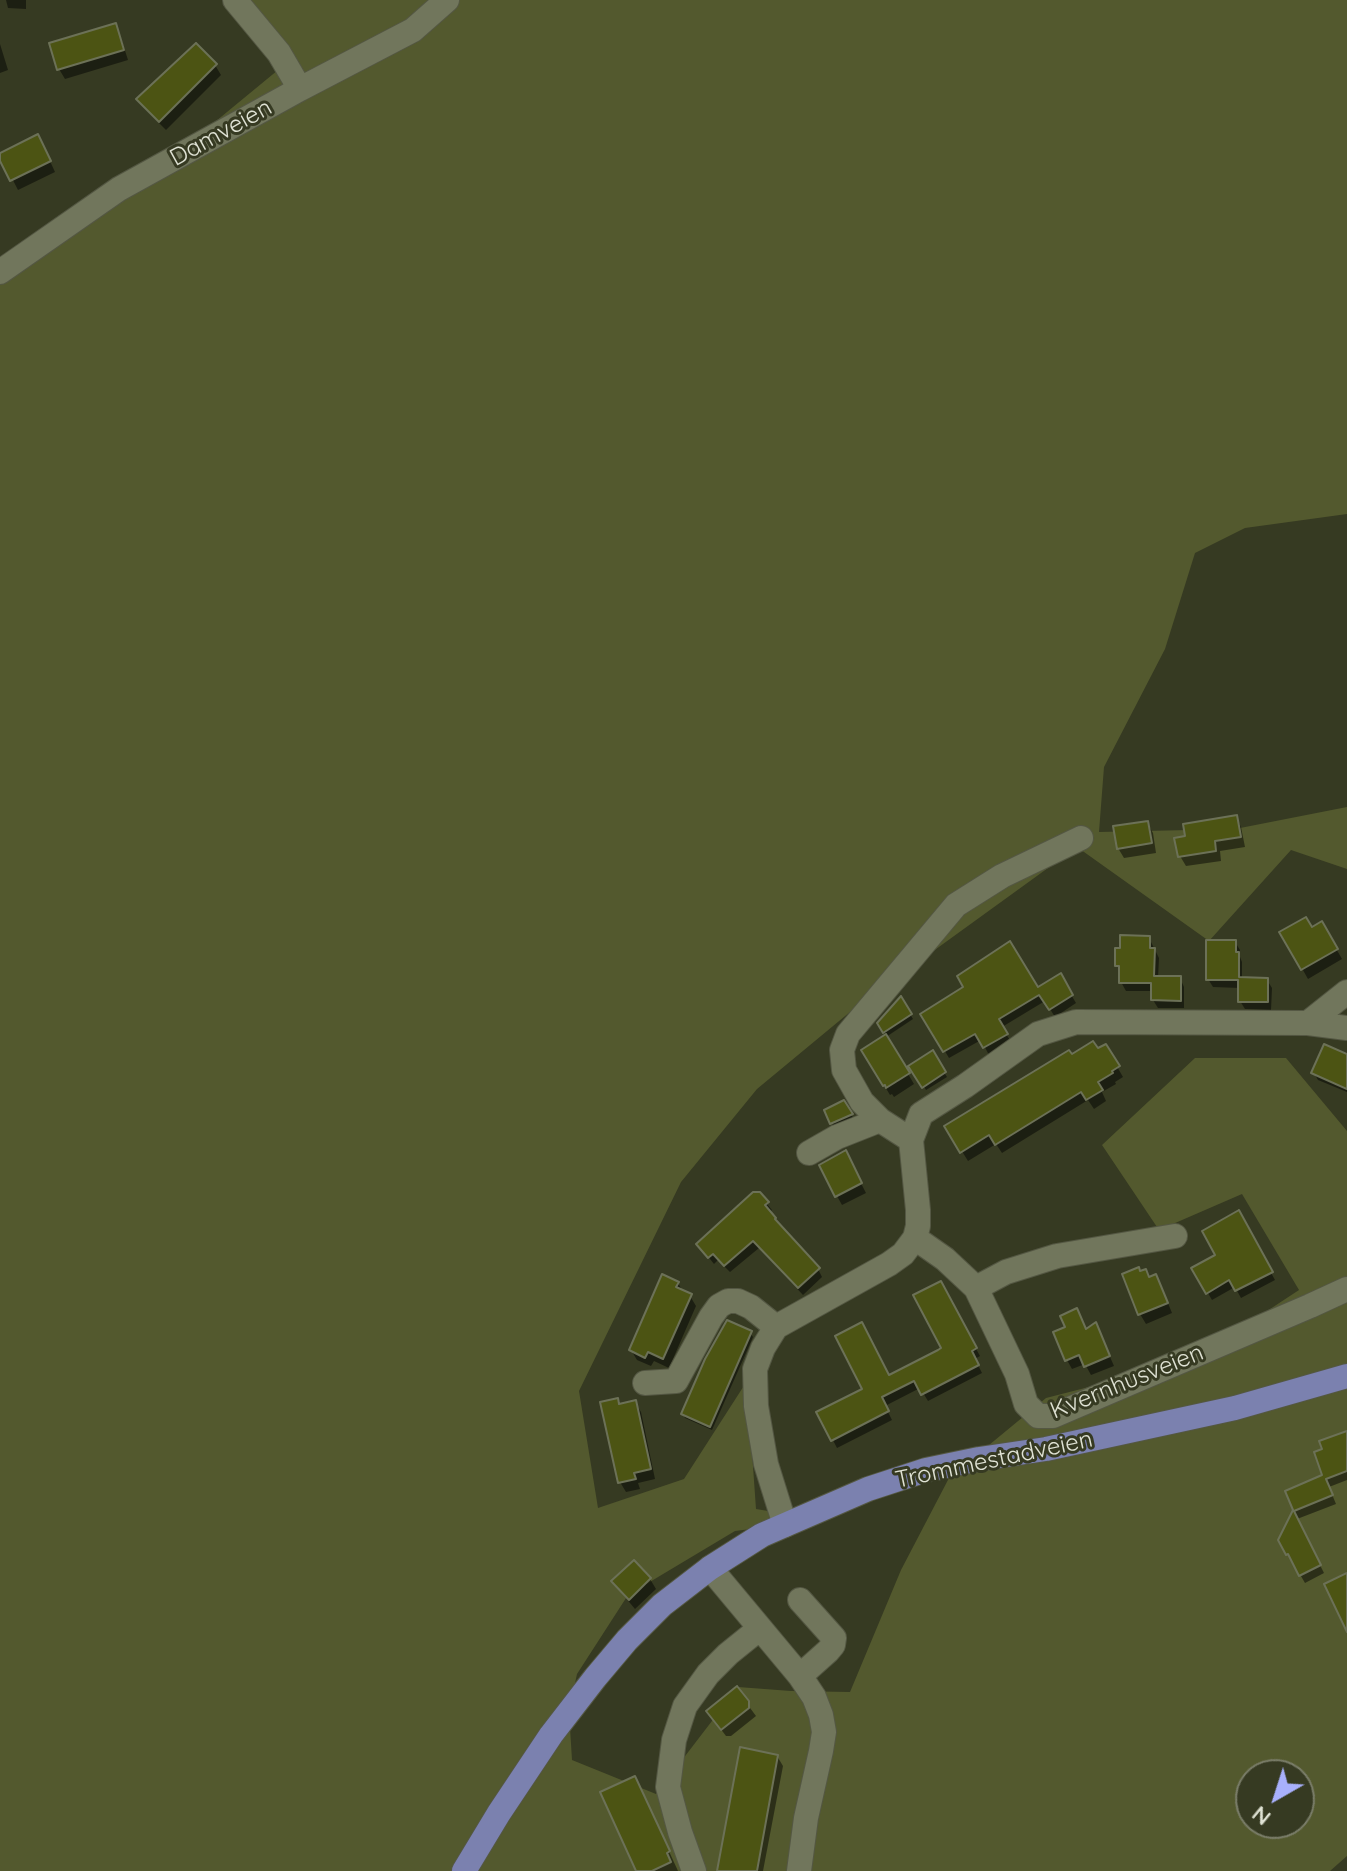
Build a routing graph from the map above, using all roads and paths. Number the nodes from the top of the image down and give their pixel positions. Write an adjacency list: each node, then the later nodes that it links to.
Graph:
1 (235, 0): 3 (street)
2 (447, 0): 3 (street, Damveien)
3 (300, 89): 4 (street, Damveien)
4 (0, 272)
5 (1081, 838): 9 (street)
6 (1347, 992): 7 (street)
7 (1308, 1023): 8 (street); 10 (street)
8 (1347, 1028)
9 (880, 1120): 10 (street); 11 (street)
10 (911, 1140): 13 (street)
11 (809, 1153)
12 (1175, 1236): 14 (street)
13 (915, 1238): 14 (street, Kvernhusveien); 16 (street)
14 (976, 1288): 15 (street, Kvernhusveien)
15 (1347, 1289)
16 (776, 1327): 18 (street); 19 (street)
17 (1347, 1376): 19 (main road, Trommestadveien)
18 (645, 1383)
19 (785, 1525): 20 (main road, Trommestadveien)
20 (710, 1568): 22 (street); 24 (main road, Trommestadveien)
21 (800, 1600): 23 (street)
22 (759, 1629): 23 (street); 25 (street)
23 (800, 1676): 26 (street)
24 (464, 1871)
25 (694, 1871)
26 (799, 1871)

